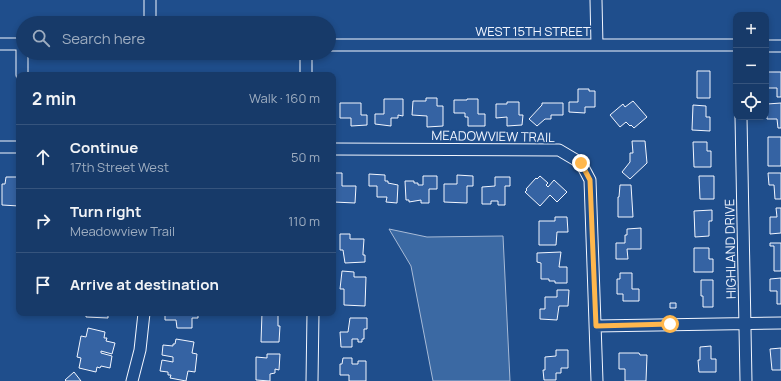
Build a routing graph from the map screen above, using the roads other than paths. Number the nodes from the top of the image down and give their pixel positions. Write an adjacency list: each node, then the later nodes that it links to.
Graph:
1 (150, 0): 3 (street)
2 (596, 0): 7 (street)
3 (150, 16)
4 (0, 44): 5 (street)
5 (16, 44)
6 (336, 45): 7 (street, WEST 15TH STREET)
7 (597, 45): 8 (street, WEST 15TH STREET)
8 (733, 46)
9 (769, 46): 10 (street)
10 (781, 46)
11 (22, 60): 13 (street)
12 (306, 60): 14 (street)
13 (22, 72)
14 (306, 72)
15 (741, 120): 22 (street, HIGHLAND DRIVE)
16 (0, 147): 17 (street)
17 (16, 147)
18 (336, 149): 23 (street, MEADOWVIEW TRAIL)
19 (144, 316): 24 (street)
20 (314, 316): 25 (street)
21 (781, 323): 22 (street)
22 (746, 324): 23 (street); 27 (street, HIGHLAND DRIVE)
23 (596, 326): 26 (street, MEADOWVIEW TRAIL)
24 (132, 381)
25 (312, 381)
26 (597, 381)
27 (746, 381)

